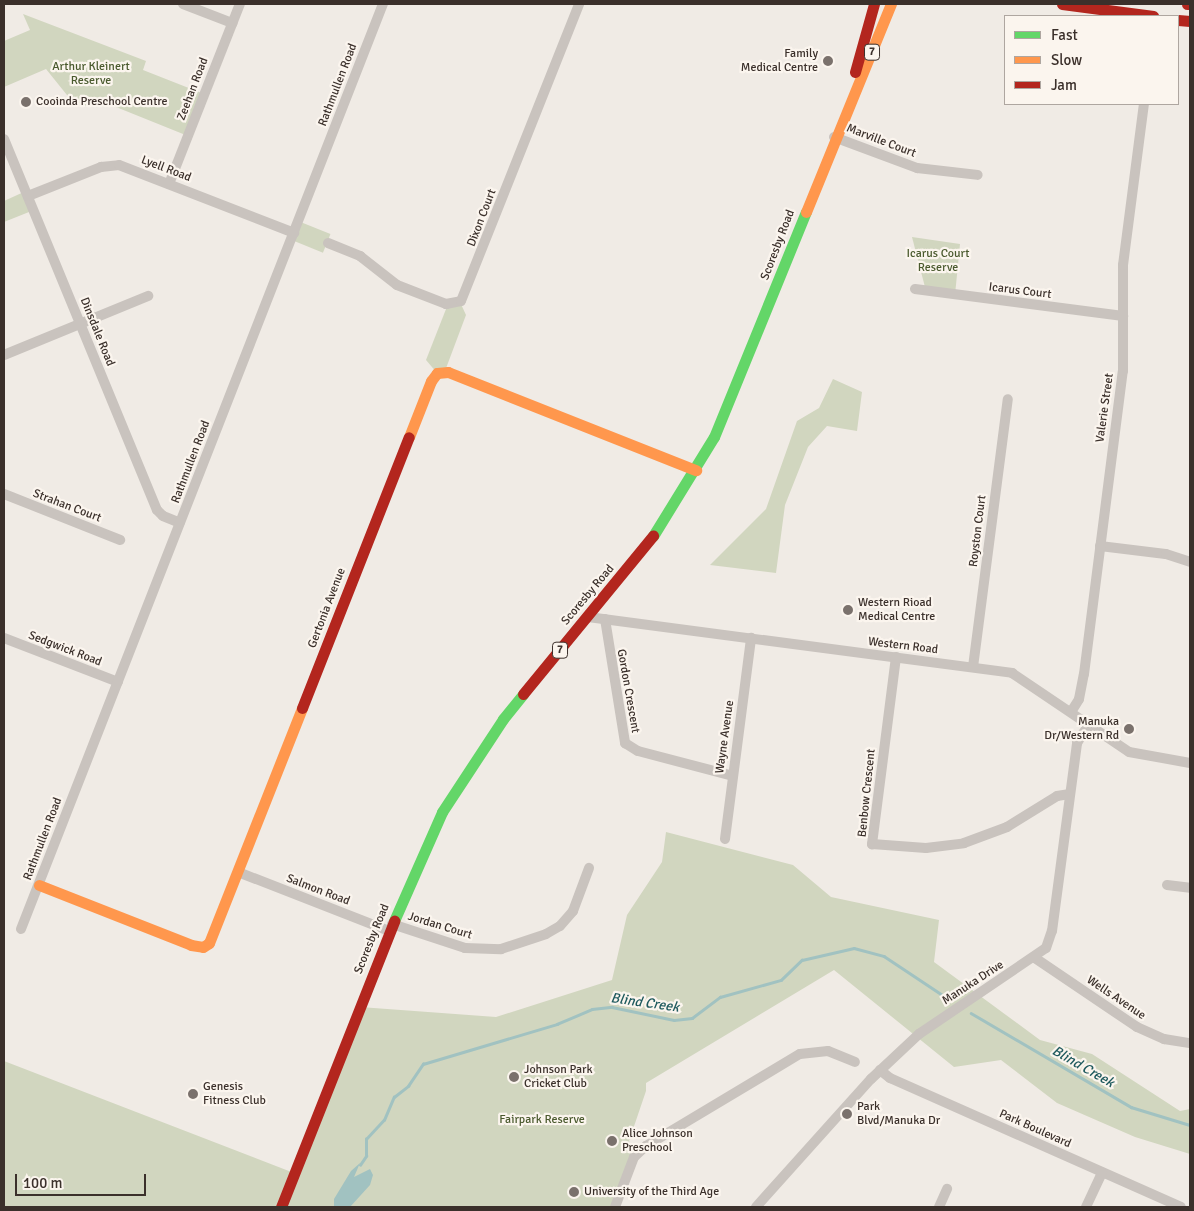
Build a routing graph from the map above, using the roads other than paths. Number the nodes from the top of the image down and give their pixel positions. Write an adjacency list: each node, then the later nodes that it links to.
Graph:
1 (183, 4): 13 (street)
2 (240, 4): 13 (street, Zeehan Road)
3 (383, 4): 21 (street, Rathmullen Road)
4 (579, 4): 22 (street, Dixon Court)
5 (869, 4): 12 (main road)
6 (874, 4): 12 (main road, Scoresby Road / 7)
7 (891, 4): 11 (main road, Scoresby Road / 7)
8 (897, 4): 11 (main road)
9 (1062, 4): 10 (main road)
10 (1145, 15)
11 (886, 17): 14 (main road, Scoresby Road / 7)
12 (867, 22): 14 (main road, Scoresby Road / 7)
13 (232, 23): 19 (street, Zeehan Road)
14 (850, 98): 16 (main road, Scoresby Road / 7)
15 (1144, 105): 25 (street, Valerie Street)
16 (834, 137): 18 (street, Marville Court); 29 (main road, Scoresby Road / 7)
17 (4, 138): 20 (street, Dinsdale Road)
18 (978, 175)
19 (169, 184): 20 (street, Lyell Road); 21 (street, Lyell Road)
20 (28, 196): 26 (street, Dinsdale Road)
21 (294, 233): 31 (street, Rathmullen Road)
22 (328, 243)
23 (915, 290): 25 (street, Icarus Court)
24 (148, 296): 26 (street)
25 (1123, 316): 33 (street, Valerie Street)
26 (80, 324): 27 (street); 31 (street, Dinsdale Road)
27 (4, 355)
28 (1008, 399): 40 (street, Royston Court)
29 (696, 470): 35 (main road, Scoresby Road / 7); 49 (main road, Gertonia Avenue)
30 (4, 494): 32 (street, Strahan Court)
31 (180, 523): 41 (street, Rathmullen Road)
32 (120, 540)
33 (1100, 546): 34 (street); 42 (street, Valerie Street)
34 (1190, 562)
35 (588, 616): 36 (street, Western Road); 53 (main road, Scoresby Road / 7)
36 (605, 619): 38 (street, Western Road); 45 (street, Gordon Crescent)
37 (4, 638): 41 (street, Sedgwick Road)
38 (751, 638): 39 (street, Western Road); 45 (street, Wayne Avenue)
39 (896, 657): 40 (street, Western Road); 46 (street, Benbow Crescent)
40 (973, 667): 42 (street, Western Road)
41 (118, 682): 50 (street, Rathmullen Road)
42 (1071, 712): 43 (street, Western Road)
43 (1089, 724): 44 (street, Western Road); 46 (street, Manuka Drive)
44 (1190, 763)
45 (733, 776): 47 (street, Wayne Avenue)
46 (1070, 794): 55 (street, Manuka Drive)
47 (725, 839)
48 (589, 868): 53 (street, Jordan Court)
49 (238, 872): 50 (main road, Gertonia Avenue); 53 (street, Salmon Road)
50 (39, 885): 54 (street, Rathmullen Road)
51 (1167, 885): 52 (street)
52 (1190, 888)
53 (391, 928): 61 (main road, Scoresby Road / 7)
54 (21, 930)
55 (1035, 958): 56 (street, Wells Avenue); 58 (street, Manuka Drive)
56 (1190, 1043)
57 (855, 1062): 62 (street)
58 (880, 1070): 59 (street, Park Boulevard); 63 (street, Manuka Drive)
59 (1102, 1172): 65 (street); 66 (street, Park Boulevard)
60 (947, 1190): 64 (street)
61 (281, 1207)
62 (615, 1207)
63 (756, 1207)
64 (939, 1207)
65 (1086, 1207)
66 (1181, 1207)

